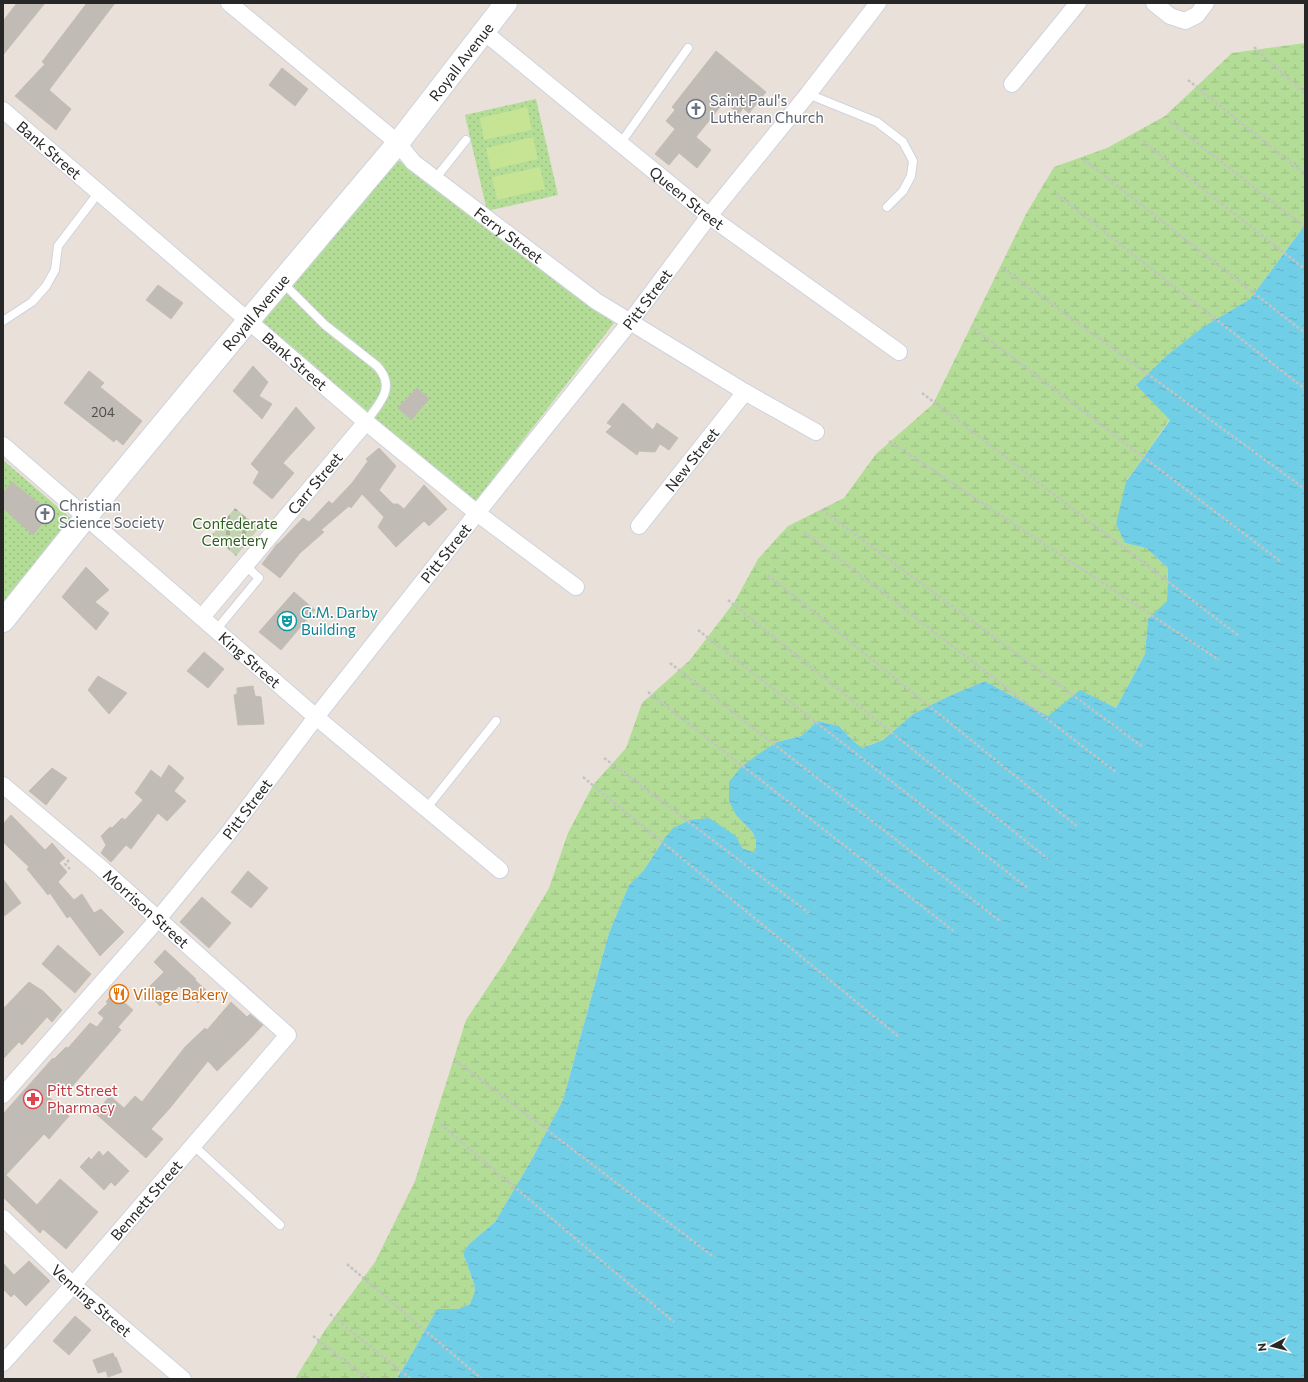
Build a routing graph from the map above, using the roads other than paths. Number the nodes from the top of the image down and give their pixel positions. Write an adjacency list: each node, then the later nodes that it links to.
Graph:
1 (228, 3): 13 (street, Ferry Street)
2 (506, 3): 7 (street, Royall Avenue)
3 (878, 3): 10 (street, Pitt Street)
4 (1078, 3): 9 (street)
5 (1154, 3): 6 (street)
6 (1206, 3)
7 (484, 32): 13 (street, Royall Avenue); 14 (street, Queen Street)
8 (688, 48): 14 (lane)
9 (1012, 84)
10 (808, 94): 17 (lane); 18 (street, Pitt Street)
11 (3, 110): 16 (street, Bank Street)
12 (466, 140): 15 (lane)
13 (398, 143): 15 (street, Ferry Street); 19 (street, Royall Avenue)
14 (620, 144): 18 (street, Queen Street)
15 (435, 179): 22 (street, Ferry Street)
16 (99, 192): 20 (lane); 21 (street, Bank Street)
17 (887, 206)
18 (709, 216): 22 (street, Pitt Street); 23 (street, Queen Street)
19 (281, 281): 21 (street, Royall Avenue); 25 (lane)
20 (3, 321)
21 (248, 321): 25 (street, Bank Street); 29 (street, Royall Avenue)
22 (630, 322): 24 (street, Ferry Street); 28 (street, Pitt Street)
23 (900, 352)
24 (744, 392): 26 (street, Ferry Street); 30 (street, New Street)
25 (366, 422): 28 (street, Bank Street); 31 (street, Carr Street)
26 (816, 432)
27 (3, 445): 29 (street, King Street)
28 (477, 513): 32 (street, Bank Street); 36 (street, Pitt Street)
29 (86, 517): 33 (street, King Street); 34 (street, Royall Avenue)
30 (639, 526)
31 (245, 565): 33 (street, Carr Street); 35 (lane)
32 (576, 587)
33 (202, 617): 35 (street, King Street)
34 (3, 620)
35 (216, 630): 36 (street, King Street)
36 (316, 717): 39 (street, King Street); 41 (street, Pitt Street)
37 (496, 721): 39 (lane)
38 (3, 785): 41 (street, Morrison Street)
39 (426, 809): 40 (street, King Street)
40 (500, 870)
41 (158, 919): 42 (street, Morrison Street); 43 (street, Pitt Street)
42 (288, 1035): 44 (street, Bennett Street)
43 (5, 1089)
44 (194, 1145): 46 (lane); 47 (street, Bennett Street)
45 (3, 1218): 47 (street, Venning Street)
46 (280, 1225)
47 (73, 1285): 48 (street, Bennett Street); 49 (street, Venning Street)
48 (3, 1363)
49 (183, 1379)

